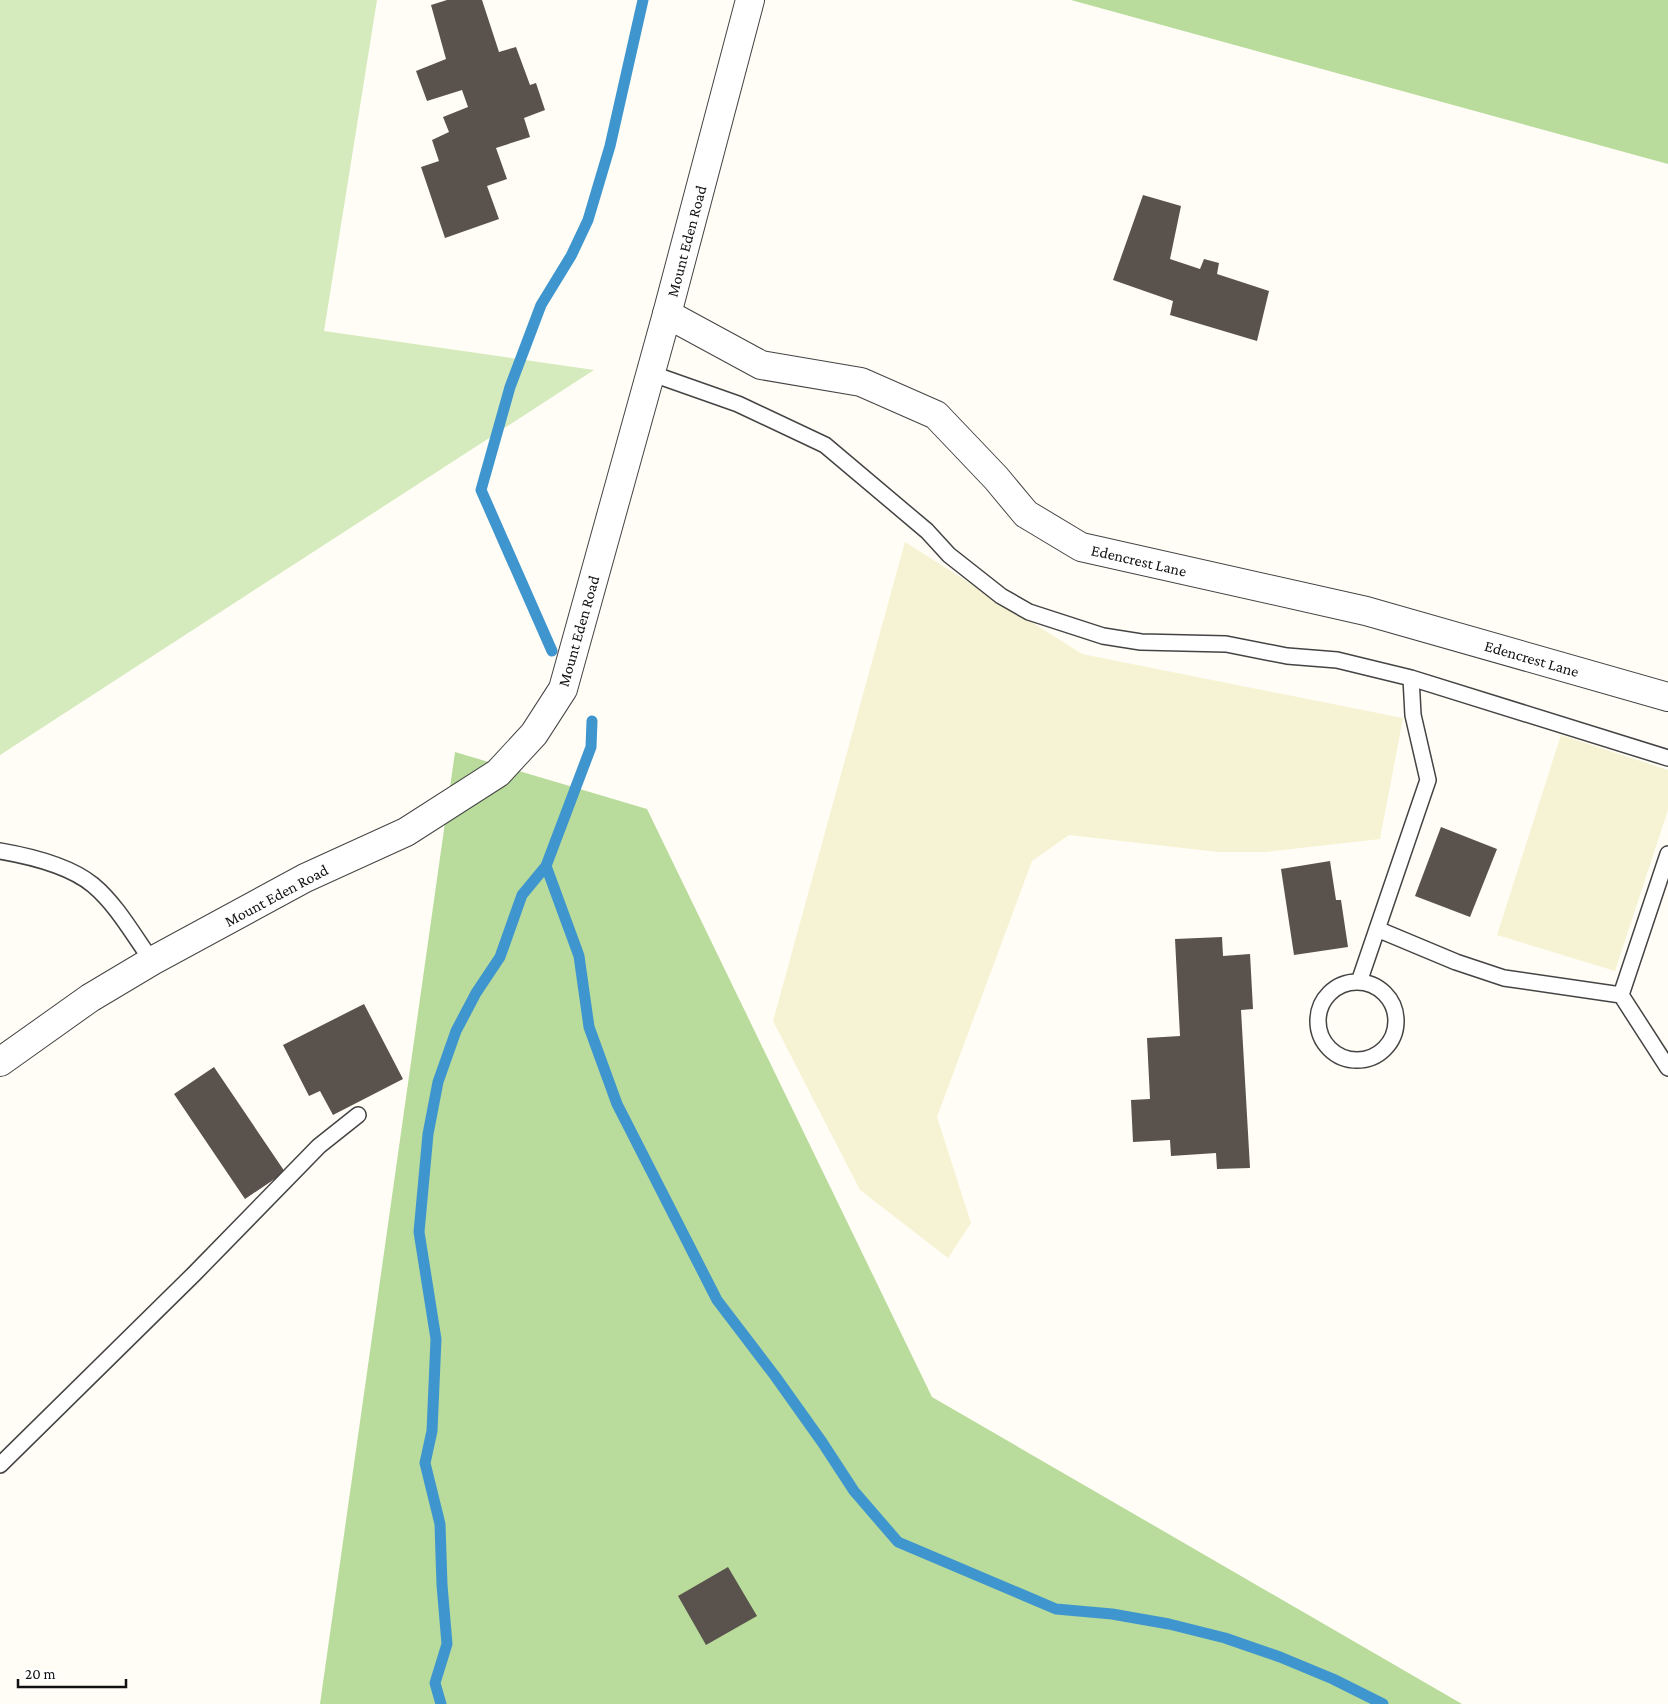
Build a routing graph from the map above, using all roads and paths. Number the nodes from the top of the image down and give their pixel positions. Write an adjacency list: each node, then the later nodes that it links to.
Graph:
1 (750, 0): 2 (street, Mount Eden Road)
2 (667, 314): 3 (street, Mount Eden Road); 5 (street, Edencrest Lane)
3 (650, 373): 4 (lane); 10 (street, Mount Eden Road)
4 (1411, 678): 6 (lane); 9 (lane)
5 (1668, 697)
6 (1668, 758)
7 (0, 851): 10 (lane)
8 (1668, 854): 12 (lane)
9 (1377, 929): 11 (lane); 12 (lane)
10 (152, 961): 13 (street, Mount Eden Road)
11 (1359, 982): 11 (lane)
12 (1621, 995): 14 (lane)
13 (0, 1062)
14 (1668, 1068)
15 (358, 1116): 16 (lane)
16 (0, 1465)

